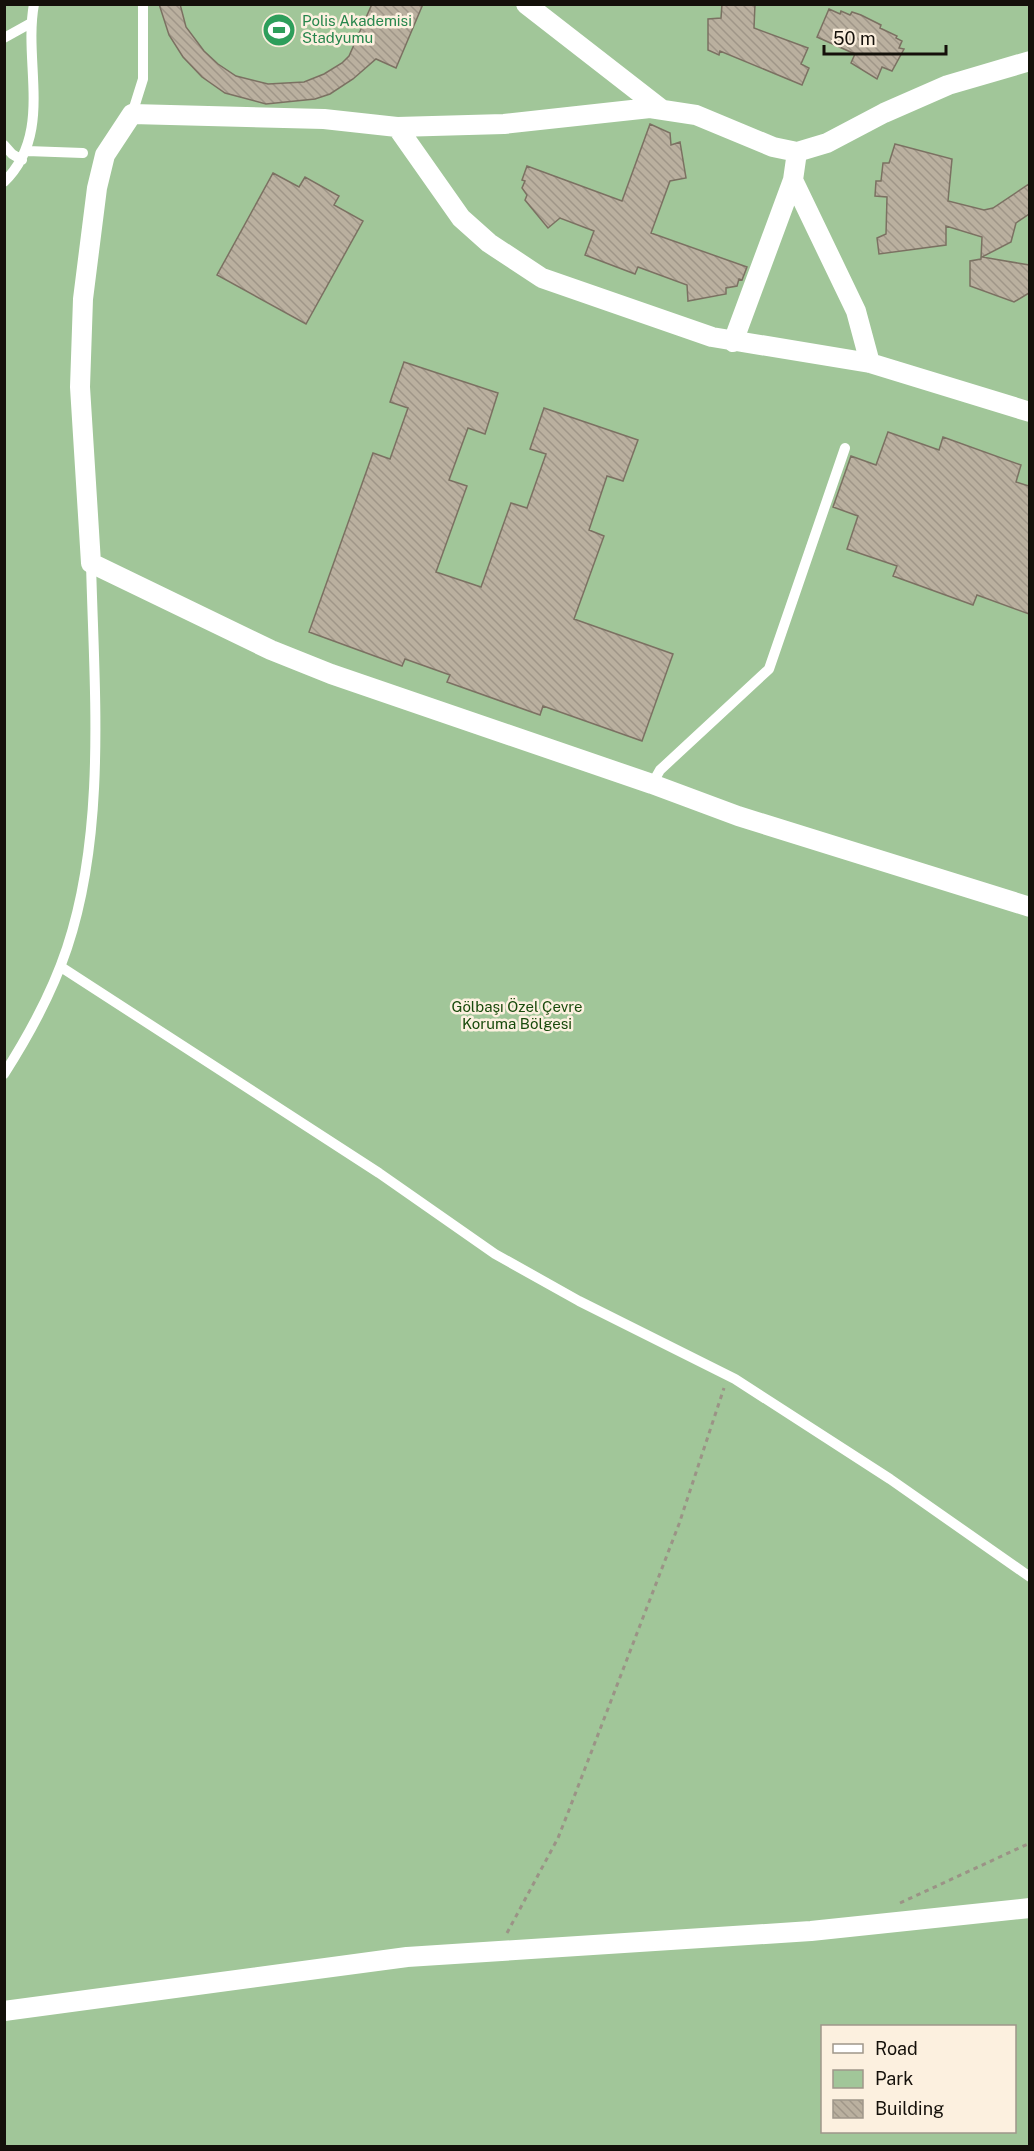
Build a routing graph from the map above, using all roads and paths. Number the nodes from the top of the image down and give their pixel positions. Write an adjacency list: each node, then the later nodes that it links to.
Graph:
1 (34, 4): 4 (lane)
2 (143, 4): 8 (lane)
3 (526, 4): 7 (street)
4 (30, 23): 5 (lane); 13 (lane)
5 (4, 38)
6 (1029, 61): 11 (street)
7 (661, 109): 9 (street); 11 (street)
8 (132, 114): 9 (street); 20 (street)
9 (397, 127): 16 (street)
10 (4, 145): 13 (lane)
11 (797, 152): 14 (street)
12 (83, 153): 13 (lane)
13 (25, 156): 15 (lane)
14 (793, 180): 16 (street); 17 (street)
15 (4, 182)
16 (733, 342): 17 (street)
17 (870, 363): 18 (street)
18 (1029, 412)
19 (845, 448): 21 (lane)
20 (91, 563): 21 (street); 23 (lane)
21 (652, 784): 22 (street)
22 (1029, 907)
23 (61, 967): 24 (lane); 25 (lane)
24 (4, 1074)
25 (728, 1375): 26 (lane); 30 (path)
26 (1029, 1577)
27 (1029, 1843): 28 (path)
28 (895, 1905)
29 (1029, 1908): 30 (street)
30 (498, 1950): 31 (street)
31 (4, 2011)

